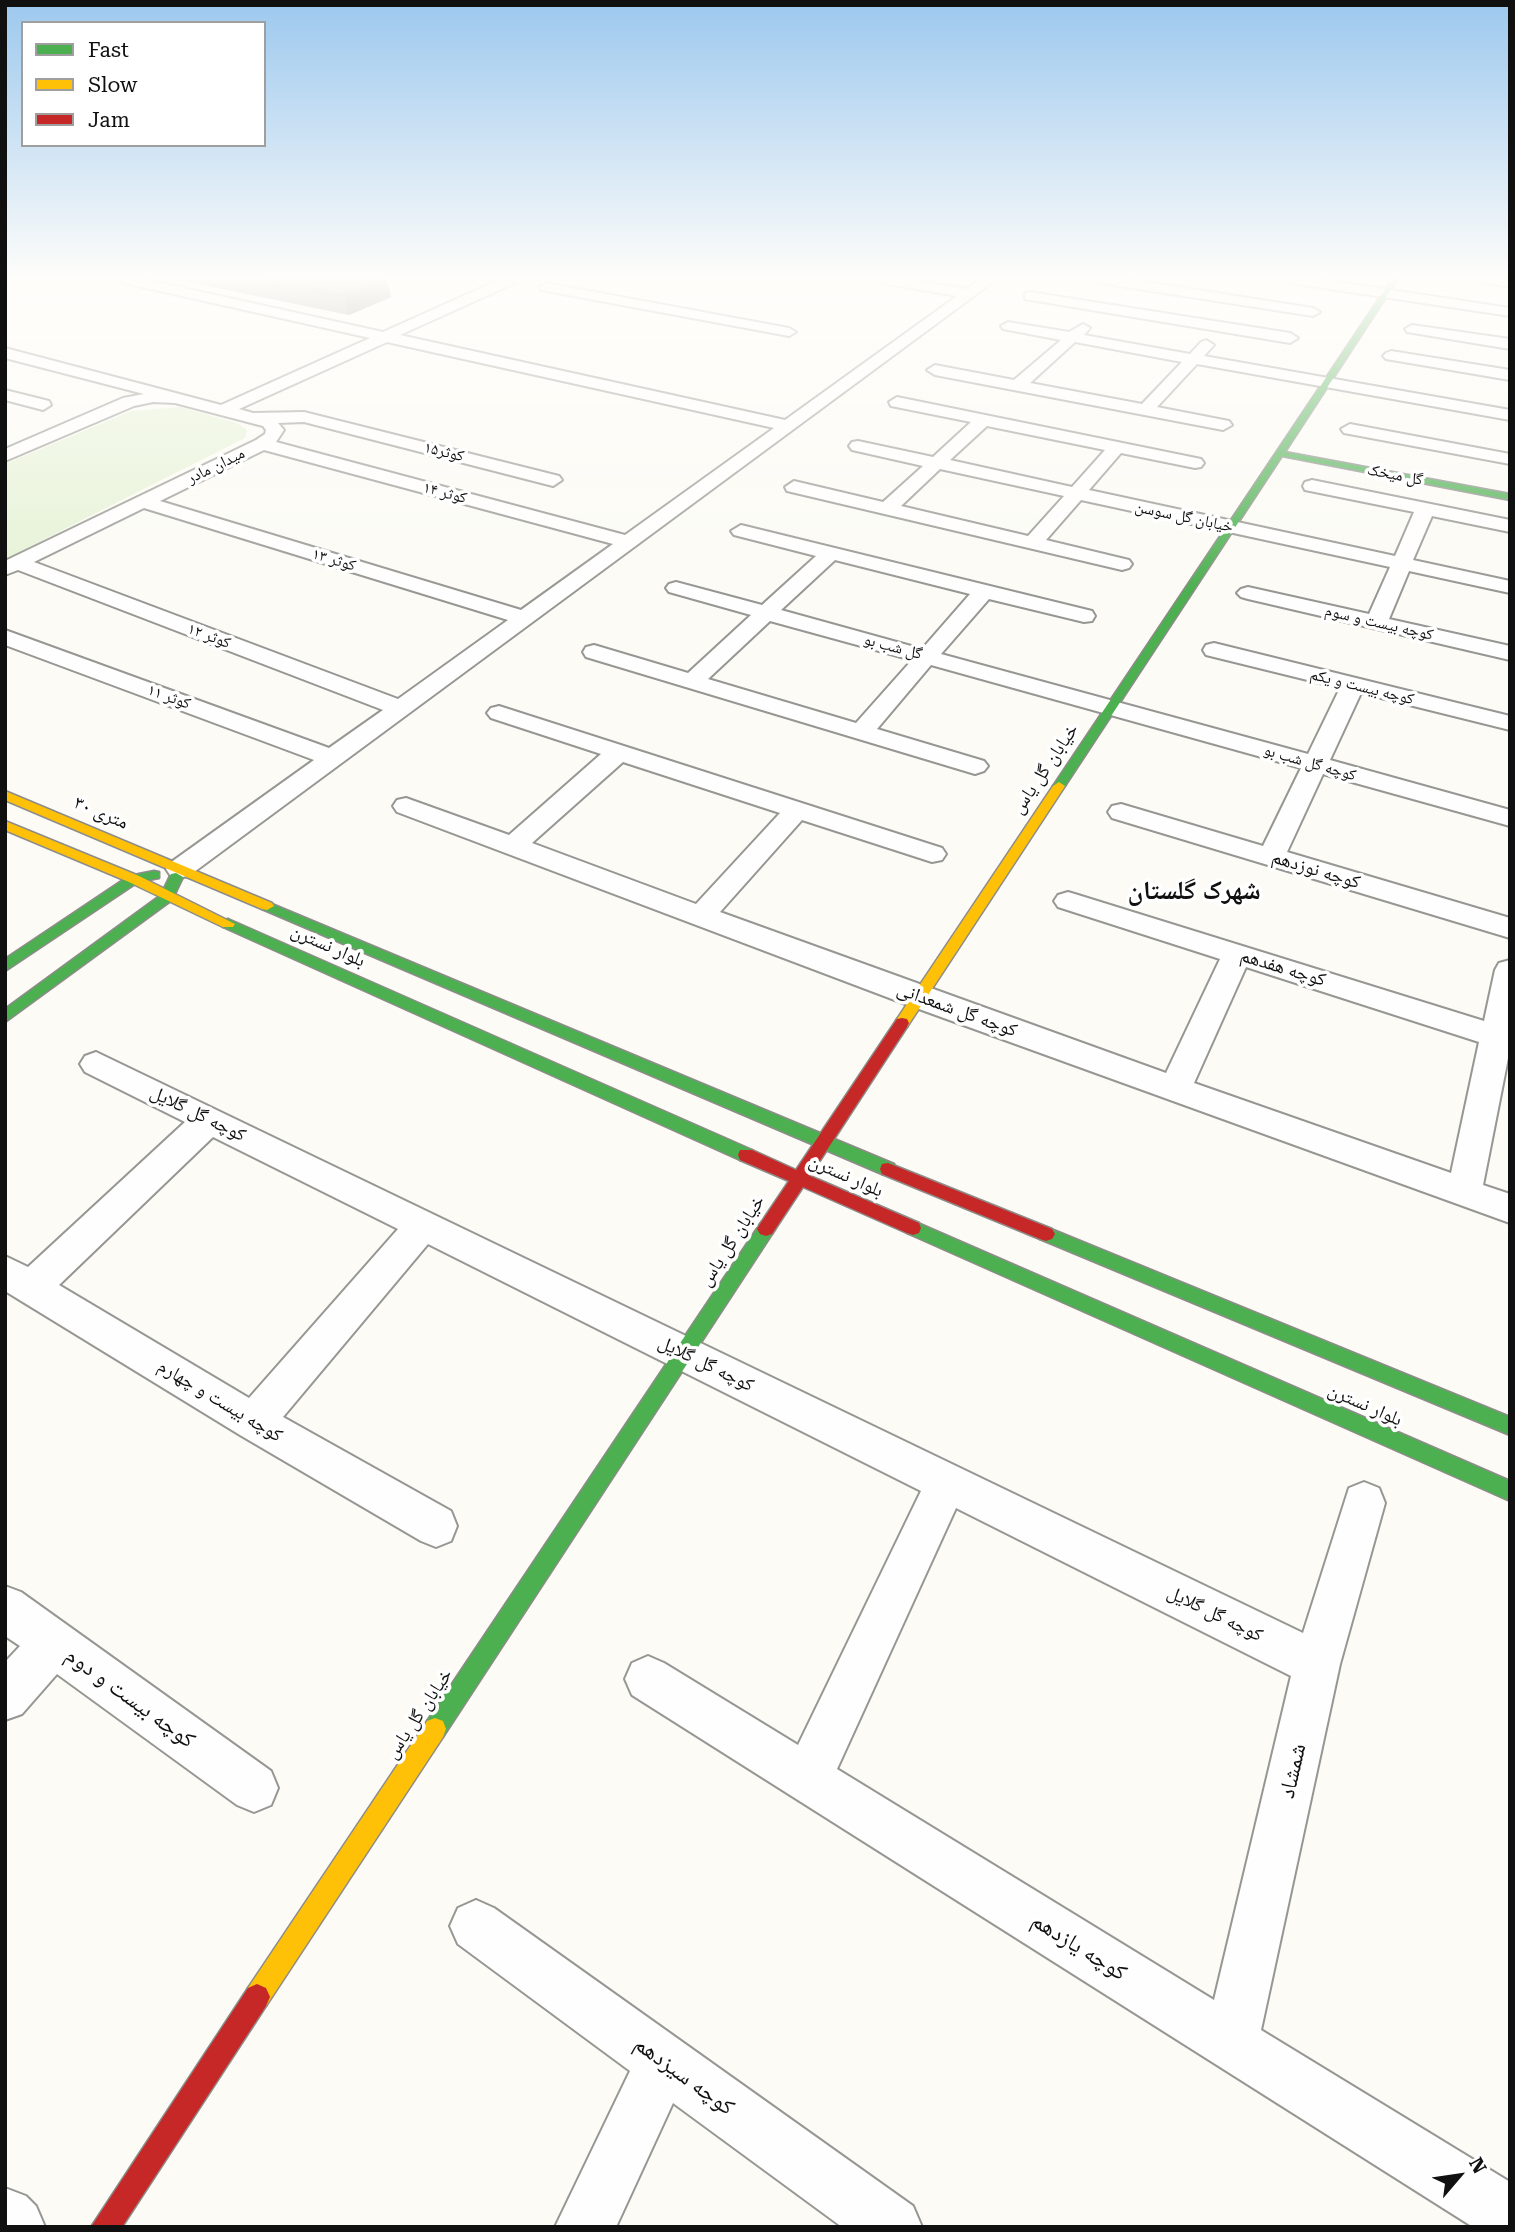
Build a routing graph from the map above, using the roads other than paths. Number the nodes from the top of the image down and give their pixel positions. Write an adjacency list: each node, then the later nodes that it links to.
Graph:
1 (118, 383): 15 (street)
2 (283, 383): 18 (street)
3 (595, 383): 24 (street)
4 (848, 383): 24 (street)
5 (1002, 383): 12 (street)
6 (1020, 383): 12 (street)
7 (1164, 383): 19 (street)
8 (1325, 383): 30 (street, خیابان گل یاس)
9 (1351, 383): 13 (street)
10 (1461, 383): 13 (street)
11 (1490, 383): 13 (street)
12 (1017, 386): 19 (street)
13 (1476, 389): 20 (street); 29 (street)
14 (5, 395): 17 (street)
15 (175, 398): 18 (street, میدان مادر); 31 (street, میدان مادر)
16 (897, 402): 22 (street)
17 (43, 405)
18 (223, 410): 21 (street, میدان مادر)
19 (1146, 410): 23 (street)
20 (1510, 415)
21 (253, 418): 26 (street, میدان مادر); 35 (street, کوثر۱۵)
22 (983, 420): 28 (street); 33 (street)
23 (1223, 425)
24 (789, 426): 47 (street)
25 (1350, 429): 29 (street)
26 (262, 444): 41 (street, میدان مادر); 47 (street, کوثر ۱۴)
27 (858, 446): 33 (street, خیابان گل سوسن)
28 (1117, 447): 34 (street); 39 (street)
29 (1451, 448): 32 (street)
30 (1282, 449): 38 (street, گل میخک); 40 (street, گل میخک); 45 (street, خیابان گل یاس)
31 (5, 456)
32 (1510, 459)
33 (936, 463): 39 (street, خیابان گل سوسن); 42 (street)
34 (1195, 463)
35 (553, 480)
36 (1312, 486): 43 (street)
37 (793, 487): 42 (street)
38 (1510, 488)
39 (1076, 493): 45 (street, خیابان گل سوسن); 48 (street)
40 (1510, 497)
41 (143, 502): 52 (street, میدان مادر); 59 (street, کوثر ۱۳)
42 (887, 509): 48 (street)
43 (1425, 509): 44 (street); 51 (street)
44 (1510, 526)
45 (1231, 527): 51 (street, خیابان گل سوسن); 68 (street, خیابان گل یاس)
46 (741, 531): 49 (street)
47 (628, 542): 59 (street)
48 (1033, 543): 50 (street)
49 (831, 554): 55 (street); 57 (street)
50 (1122, 564)
51 (1401, 564): 53 (street, خیابان گل سوسن); 60 (street)
52 (11, 566): 69 (street, کوثر ۱۲)
53 (1510, 587)
54 (676, 588): 57 (street, گل شب بو)
55 (984, 592): 58 (street); 65 (street)
56 (1248, 593): 60 (street, کوچه بیست و سوم)
57 (767, 613): 65 (street, گل شب بو); 66 (street)
58 (1084, 617)
59 (525, 618): 69 (street)
60 (1376, 623): 64 (street, کوچه بیست و سوم)
61 (5, 636): 74 (street, کوثر ۱۱)
62 (1214, 650): 67 (street, کوچه بیست و یکم)
63 (594, 652): 66 (street)
64 (1510, 653)
65 (927, 657): 68 (street, گل شب بو); 72 (street)
66 (692, 681): 72 (street)
67 (1353, 685): 71 (street, کوچه بیست و یکم); 75 (street)
68 (1111, 707): 75 (street, کوچه گل شب بو); 95 (street, خیابان گل یاس)
69 (400, 709): 74 (street)
70 (499, 712): 73 (street)
71 (1510, 723)
72 (861, 732): 76 (street)
73 (619, 752): 79 (street); 83 (street)
74 (332, 758): 86 (street)
75 (1315, 764): 81 (street, کوچه گل شب بو); 85 (street)
76 (975, 766)
77 (5, 795): 86 (street, ۳۰ متری)
78 (406, 806): 83 (street, کوچه گل شمعدانی)
79 (797, 810): 84 (street); 90 (street)
80 (1121, 812): 85 (street, کوچه نوزدهم)
81 (1510, 818)
82 (5, 825): 87 (street)
83 (513, 846): 90 (street, کوچه گل شمعدانی)
84 (932, 854)
85 (1271, 857): 91 (street, کوچه نوزدهم)
86 (180, 869): 87 (street); 88 (street); 101 (street, بلوار نسترن)
87 (134, 879): 88 (street); 93 (street)
88 (167, 897): 96 (street); 102 (street, بلوار نسترن)
89 (1068, 901): 92 (street, کوچه هفدهم)
90 (701, 916): 95 (street, کوچه گل شمعدانی)
91 (1510, 928)
92 (1237, 954): 97 (street, کوچه هفدهم); 99 (street)
93 (5, 966)
94 (1510, 971): 97 (street)
95 (919, 997): 99 (street, کوچه گل شمعدانی); 101 (street, خیابان گل یاس)
96 (5, 1017)
97 (1497, 1036): 103 (street)
98 (96, 1064): 100 (street, کوچه گل گلایل)
99 (1175, 1089): 103 (street, کوچه گل شمعدانی)
100 (209, 1120): 105 (street, کوچه گل گلایل); 106 (street)
101 (823, 1142): 102 (street, خیابان گل یاس); 109 (street, بلوار نسترن)
102 (799, 1178): 107 (street, خیابان گل یاس); 111 (street, بلوار نسترن)
103 (1464, 1192): 104 (street, کوچه گل شمعدانی)
104 (1510, 1209)
105 (423, 1225): 107 (street, کوچه گل گلایل); 108 (street)
106 (18, 1280): 108 (street, کوچه بیست و چهارم)
107 (684, 1353): 110 (street, کوچه گل گلایل); 127 (street, خیابان گل یاس)
108 (254, 1422): 113 (street, کوچه بیست و چهارم)
109 (1510, 1426)
110 (947, 1482): 116 (street, کوچه گل گلایل); 119 (street)
111 (1510, 1491)
112 (1364, 1503): 116 (street, شمشاد)
113 (436, 1526)
114 (5, 1608): 115 (street, کوچه بیست و دوم)
115 (54, 1643): 118 (street); 120 (street, کوچه بیست و دوم)
116 (1317, 1664): 122 (street, شمشاد)
117 (648, 1679): 119 (street, کوچه یازدهم)
118 (5, 1697)
119 (808, 1778): 122 (street, کوچه یازدهم)
120 (254, 1788)
121 (476, 1926): 123 (street, کوچه سیزدهم)
122 (1231, 2043): 124 (street, کوچه یازدهم)
123 (664, 2061): 128 (street); 129 (street, کوچه سیزدهم)
124 (1510, 2216)
125 (5, 2217): 126 (street)
126 (15, 2227)
127 (104, 2227)
128 (585, 2227)
129 (892, 2227)

